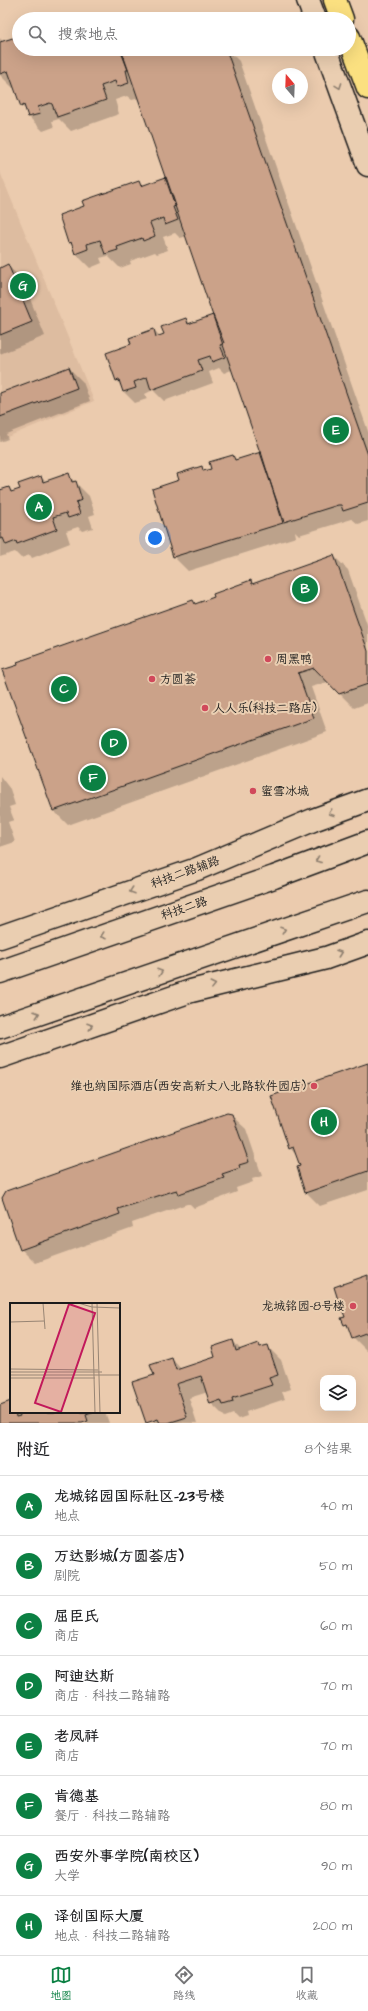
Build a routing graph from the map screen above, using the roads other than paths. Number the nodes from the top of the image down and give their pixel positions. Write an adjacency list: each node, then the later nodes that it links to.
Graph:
1 (308, 0): 3 (main road)
2 (335, 0): 4 (main road)
3 (312, 12)
4 (339, 12)
5 (329, 56): 8 (main road, one-way to 8)
6 (356, 56): 7 (main road)
7 (368, 88)
8 (368, 165)
9 (368, 800): 12 (main road, 科技二路辅路, one-way to 12)
10 (368, 842): 14 (main road, 科技二路, one-way to 14)
11 (368, 901): 15 (main road, one-way to 11)
12 (0, 937)
13 (368, 944): 16 (main road, one-way to 13)
14 (0, 972)
15 (0, 1027)
16 (0, 1057)

